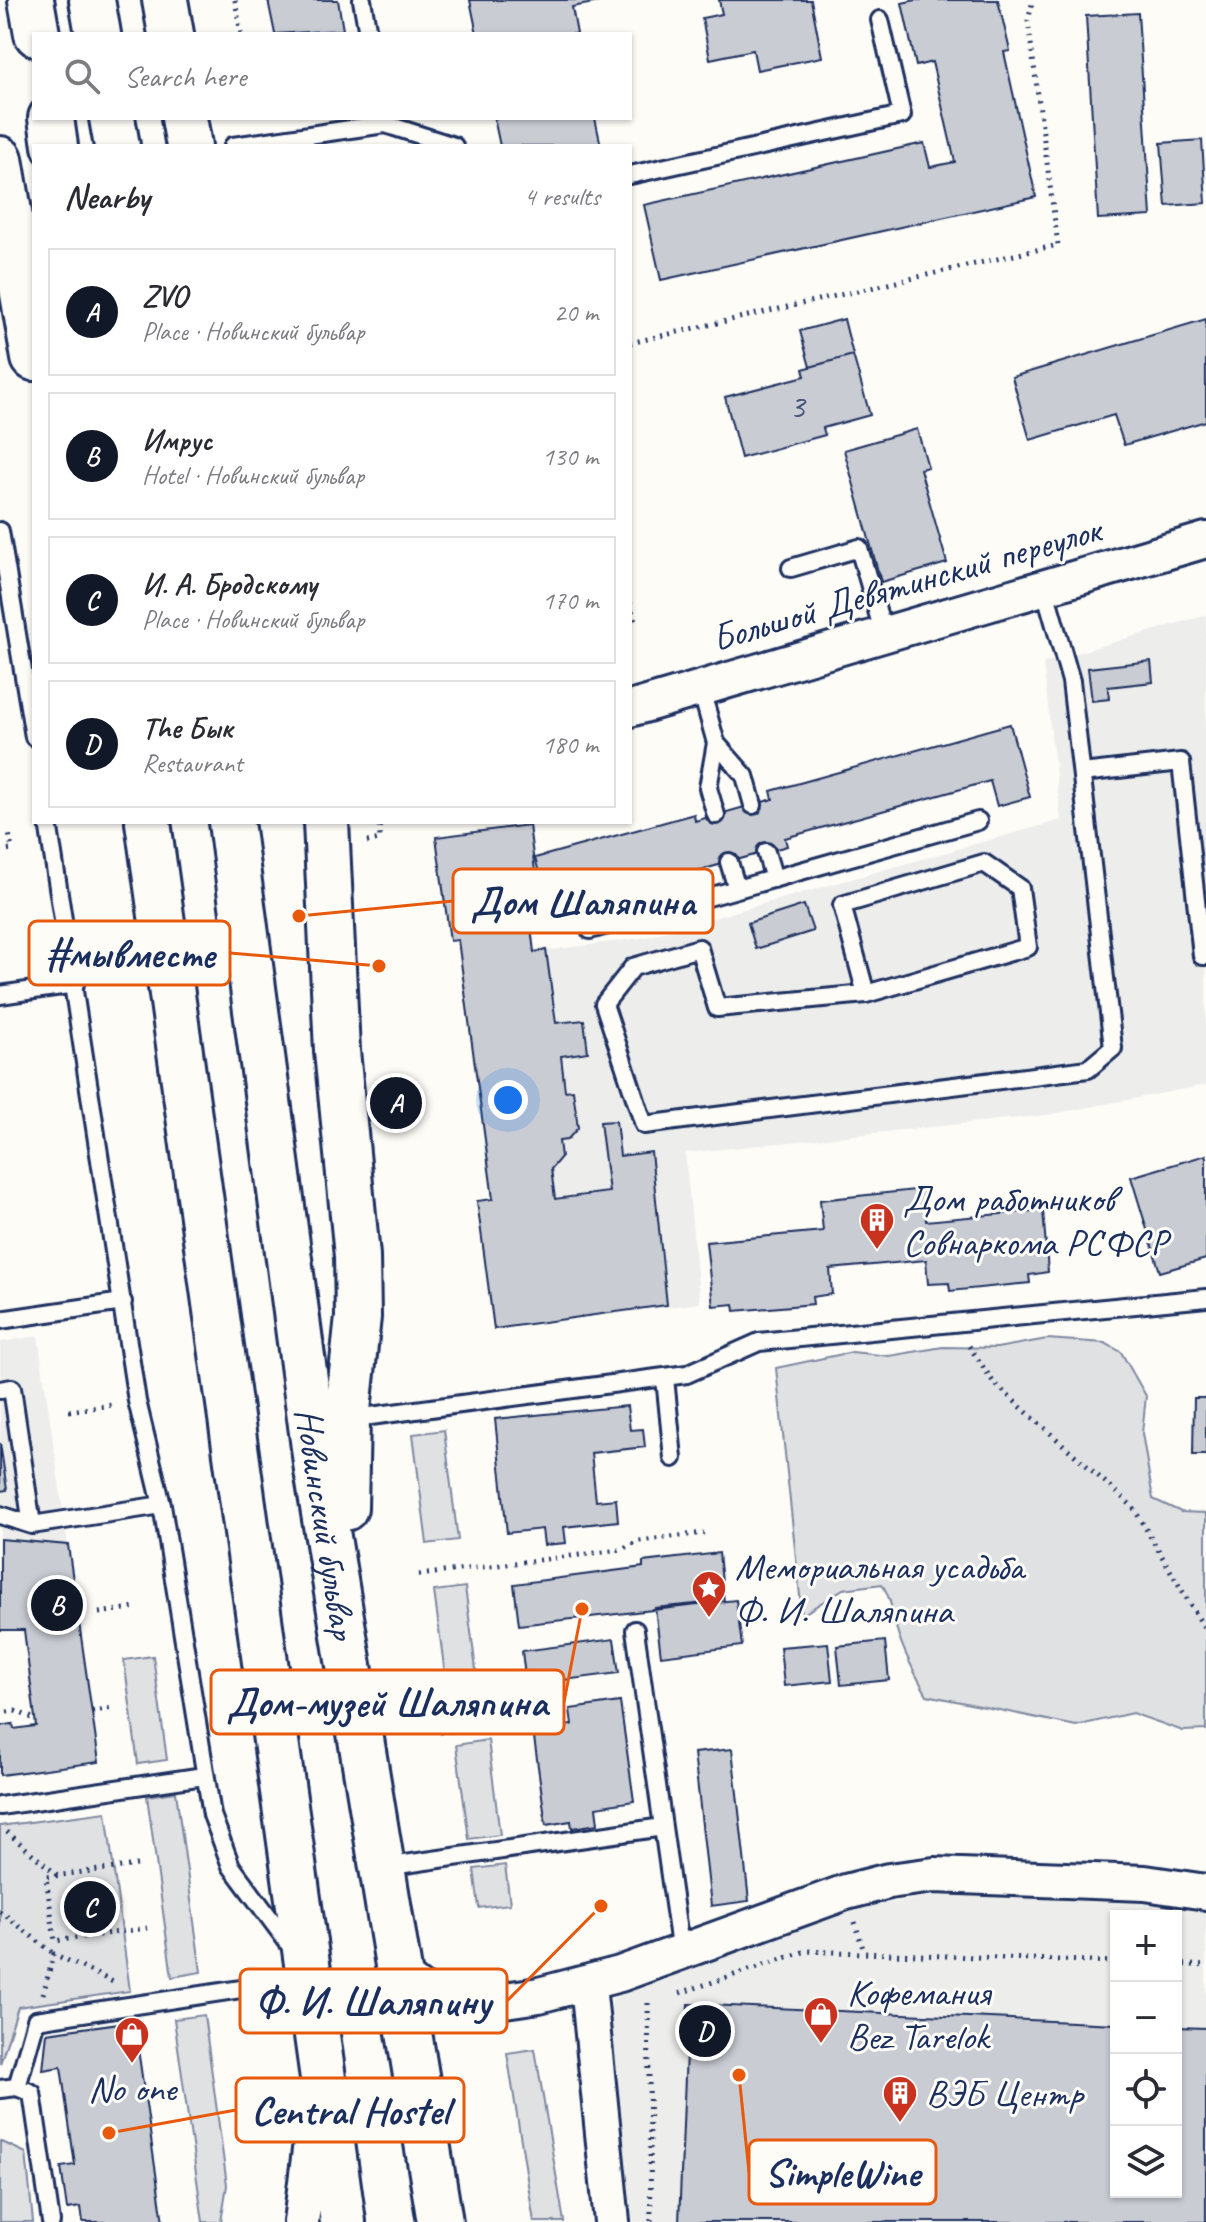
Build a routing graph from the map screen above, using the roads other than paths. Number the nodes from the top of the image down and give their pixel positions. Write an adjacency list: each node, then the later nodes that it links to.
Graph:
1 (31, 0): 6 (main road)
2 (92, 0): 7 (main road)
3 (165, 0): 8 (main road)
4 (362, 0): 9 (lane)
5 (880, 20): 20 (lane)
6 (37, 32)
7 (98, 32)
8 (171, 32)
9 (368, 32)
10 (51, 120): 14 (main road)
11 (112, 120): 15 (main road)
12 (184, 120): 16 (main road)
13 (384, 121): 17 (lane); 18 (lane)
14 (55, 144)
15 (117, 144)
16 (189, 144)
17 (245, 144)
18 (448, 144)
19 (0, 159): 21 (main road)
20 (632, 175)
21 (32, 346)
22 (0, 531): 29 (lane)
23 (1206, 540): 25 (street, Большой Девятинский переулок)
24 (791, 568): 26 (lane)
25 (1044, 587): 26 (street, Большой Девятинский переулок); 31 (lane)
26 (884, 635): 27 (street, Большой Девятинский переулок)
27 (701, 689): 28 (street, Большой Девятинский переулок); 30 (lane)
28 (632, 708)
29 (32, 725)
30 (716, 743): 32 (lane); 33 (lane)
31 (1082, 773): 44 (lane); 46 (lane)
32 (753, 805)
33 (716, 815)
34 (978, 821): 41 (lane)
35 (48, 824): 45 (lane)
36 (148, 824): 66 (main road)
37 (231, 824): 58 (main road, Новинский бульвар)
38 (341, 833): 53 (main road)
39 (766, 852): 41 (lane)
40 (729, 862): 42 (lane)
41 (774, 879): 42 (lane)
42 (737, 889): 43 (lane)
43 (590, 930)
44 (1206, 956)
45 (75, 984): 47 (lane); 49 (lane)
46 (866, 994): 46 (lane)
47 (0, 995)
48 (1206, 1298): 51 (lane)
49 (123, 1302): 50 (lane); 55 (lane)
50 (0, 1320)
51 (665, 1378): 53 (lane); 54 (lane)
52 (0, 1390): 57 (lane)
53 (347, 1419): 58 (main road)
54 (673, 1458)
55 (162, 1505): 57 (lane); 60 (lane)
56 (0, 1515): 57 (lane)
57 (32, 1525)
58 (342, 1615): 63 (main road, Новинский бульвар)
59 (635, 1630): 62 (lane)
60 (204, 1776): 61 (lane); 66 (lane)
61 (0, 1806)
62 (663, 1827): 63 (lane); 65 (lane)
63 (384, 1867): 67 (main road, Новинский бульвар)
64 (1206, 1892): 65 (street)
65 (681, 1953): 68 (street)
66 (308, 1976): 69 (main road); 70 (lane)
67 (402, 1976): 68 (street); 74 (main road, Новинский бульвар)
68 (588, 1985): 75 (street)
69 (320, 2062): 72 (street); 73 (main road)
70 (8, 2088): 71 (lane)
71 (51, 2222)
72 (301, 2222)
73 (343, 2222)
74 (440, 2222)
75 (612, 2222)

